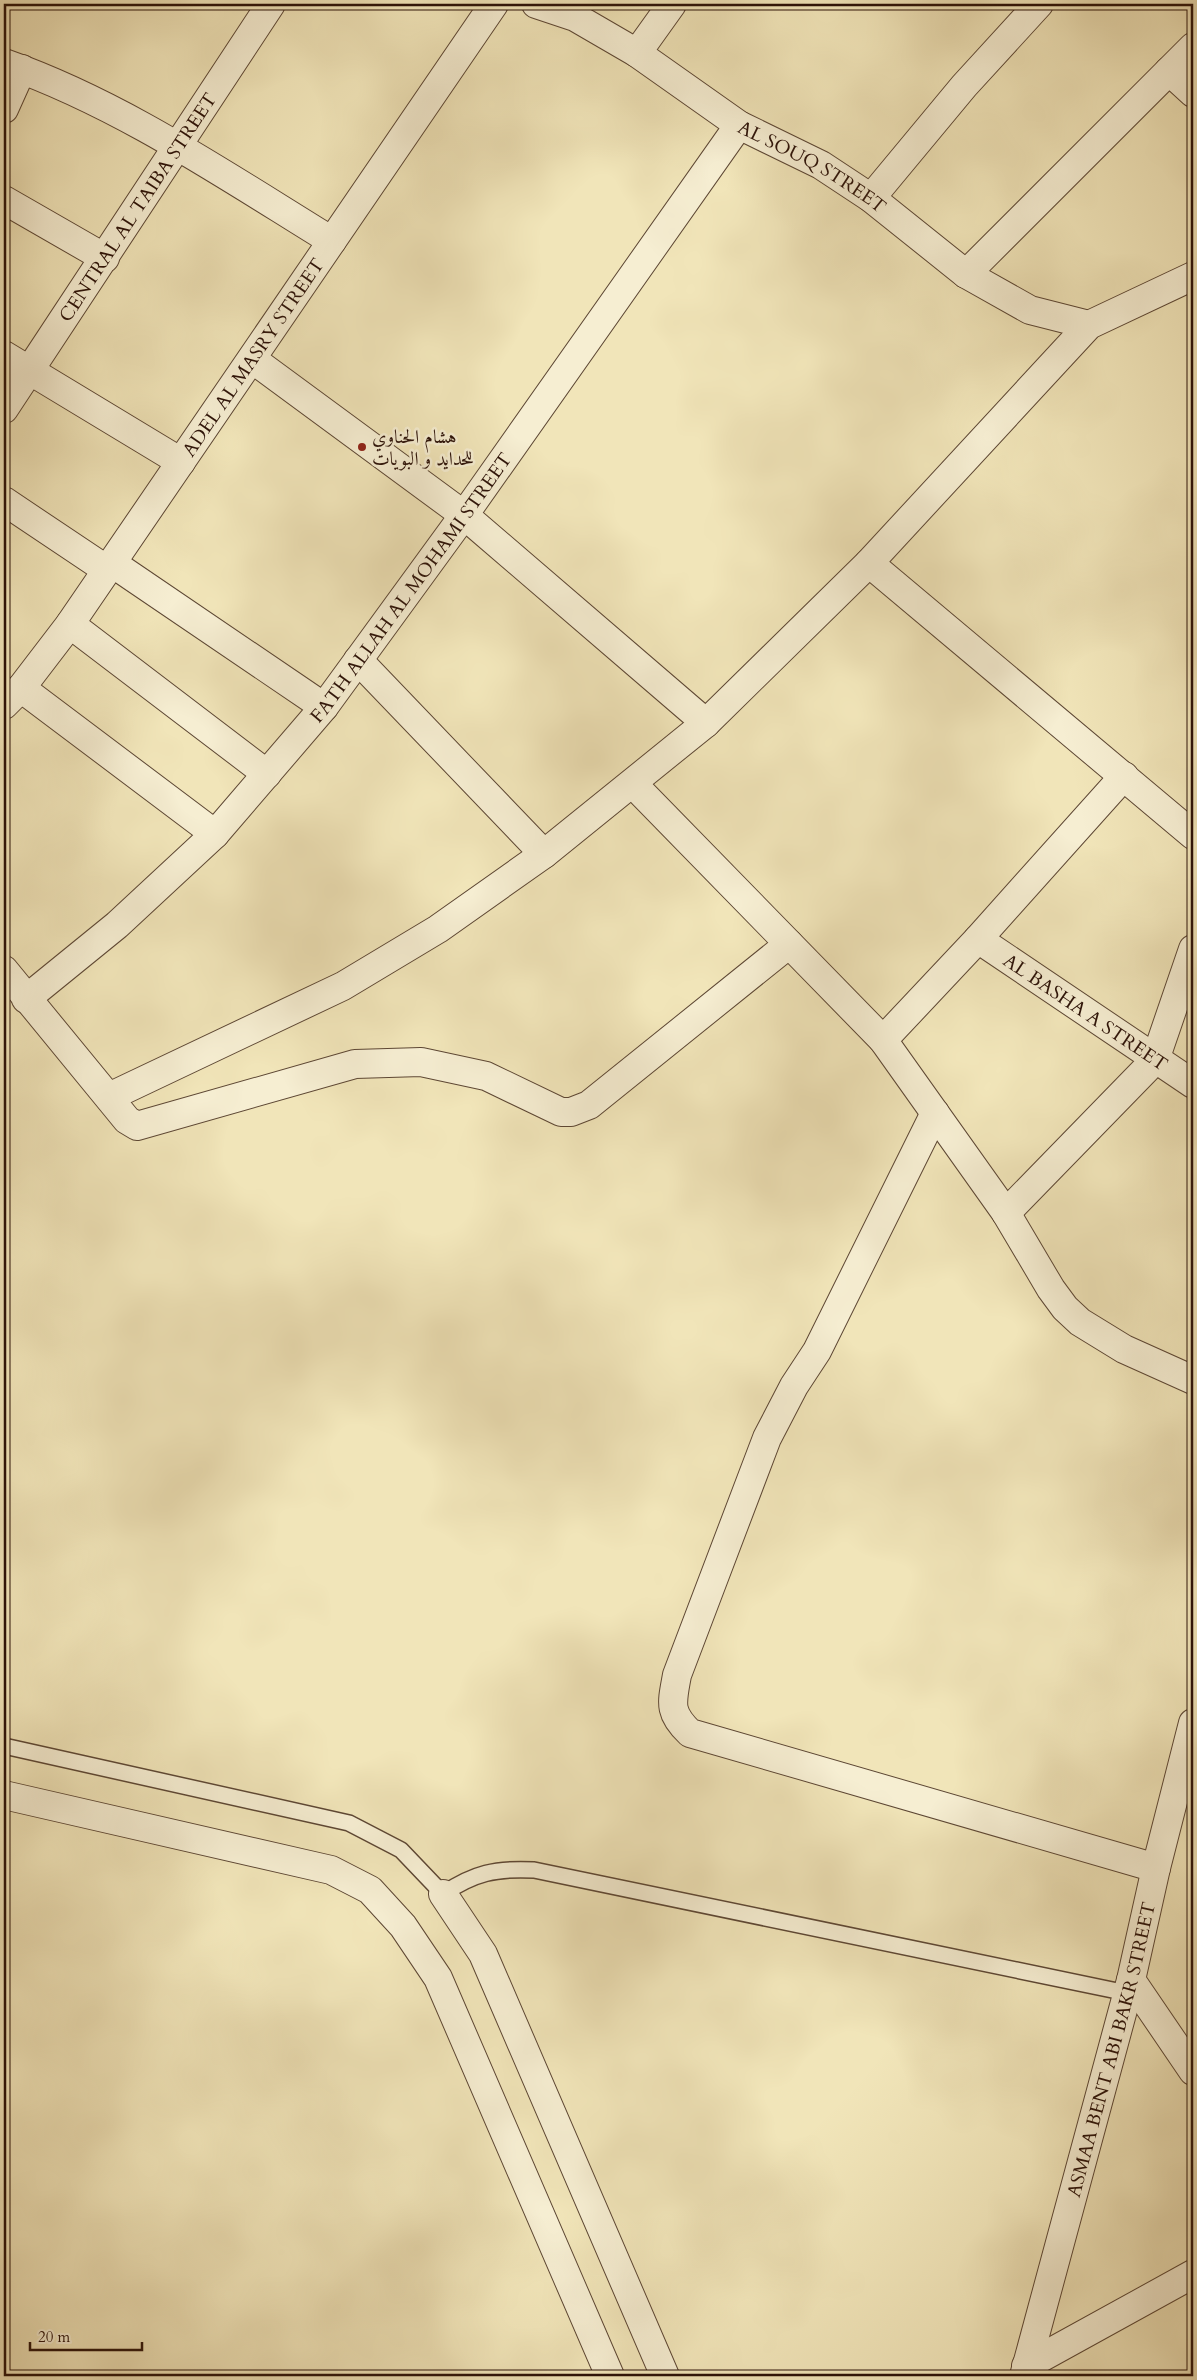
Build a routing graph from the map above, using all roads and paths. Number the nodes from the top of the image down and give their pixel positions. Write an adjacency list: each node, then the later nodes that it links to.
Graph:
1 (271, 4): 13 (street, CENTRAL AL TAIBA STREET)
2 (494, 4): 16 (street, ADEL AL MASRY STREET)
3 (536, 4): 7 (street, AL SOUQ STREET)
4 (672, 4): 7 (street)
5 (1039, 4): 14 (street)
6 (1193, 47): 9 (street)
7 (637, 54): 12 (street, AL SOUQ STREET)
8 (13, 66): 11 (street); 13 (street)
9 (1169, 71): 10 (street); 18 (street)
10 (1193, 93)
11 (4, 109)
12 (739, 126): 14 (street, AL SOUQ STREET); 27 (street, FATH ALLAH AL MOHAMI STREET)
13 (179, 146): 16 (street); 17 (street, CENTRAL AL TAIBA STREET)
14 (871, 198): 18 (street, AL SOUQ STREET)
15 (4, 200): 17 (street)
16 (332, 241): 22 (street, ADEL AL MASRY STREET)
17 (105, 258): 23 (street, CENTRAL AL TAIBA STREET)
18 (966, 274): 20 (street, AL SOUQ STREET)
19 (1193, 276): 20 (street)
20 (1089, 325): 28 (street)
21 (4, 355): 23 (street)
22 (252, 359): 25 (street, ADEL AL MASRY STREET); 27 (street)
23 (30, 370): 24 (street, CENTRAL AL TAIBA STREET); 25 (street)
24 (4, 409)
25 (181, 462): 29 (street, ADEL AL MASRY STREET)
26 (4, 501): 29 (street)
27 (464, 515): 31 (street, FATH ALLAH AL MOHAMI STREET); 34 (street)
28 (869, 563): 34 (street); 36 (street)
29 (110, 566): 30 (street, ADEL AL MASRY STREET); 33 (street)
30 (70, 624): 32 (street, ADEL AL MASRY STREET); 35 (street)
31 (358, 660): 33 (street, FATH ALLAH AL MOHAMI STREET); 40 (street)
32 (12, 696): 38 (street)
33 (324, 707): 35 (street, FATH ALLAH AL MOHAMI STREET)
34 (706, 723): 37 (street)
35 (267, 774): 38 (street, FATH ALLAH AL MOHAMI STREET)
36 (1124, 776): 39 (street); 41 (street)
37 (633, 784): 40 (street); 42 (street)
38 (215, 834): 45 (street, FATH ALLAH AL MOHAMI STREET)
39 (1193, 835)
40 (544, 854): 49 (street)
41 (978, 939): 46 (street); 47 (street, AL BASHA A STREET)
42 (789, 944): 46 (street); 49 (street)
43 (1193, 949): 47 (street)
44 (4, 970): 45 (street)
45 (26, 999): 49 (street)
46 (883, 1040): 50 (street)
47 (1155, 1060): 48 (street, AL BASHA A STREET); 51 (street)
48 (1193, 1084)
49 (109, 1097)
50 (935, 1113): 51 (street); 56 (street)
51 (1006, 1213): 52 (street)
52 (1193, 1380)
53 (1193, 1723): 56 (street, ASMAA BENT ABI BAKR STREET)
54 (4, 1746): 57 (lane)
55 (4, 1795): 62 (street)
56 (1156, 1868): 58 (street, ASMAA BENT ABI BAKR STREET)
57 (443, 1894): 58 (lane); 63 (street)
58 (1129, 1986): 59 (street); 61 (street, ASMAA BENT ABI BAKR STREET)
59 (1193, 2071)
60 (1193, 2274): 61 (street)
61 (1025, 2371)
62 (610, 2376)
63 (665, 2376)

